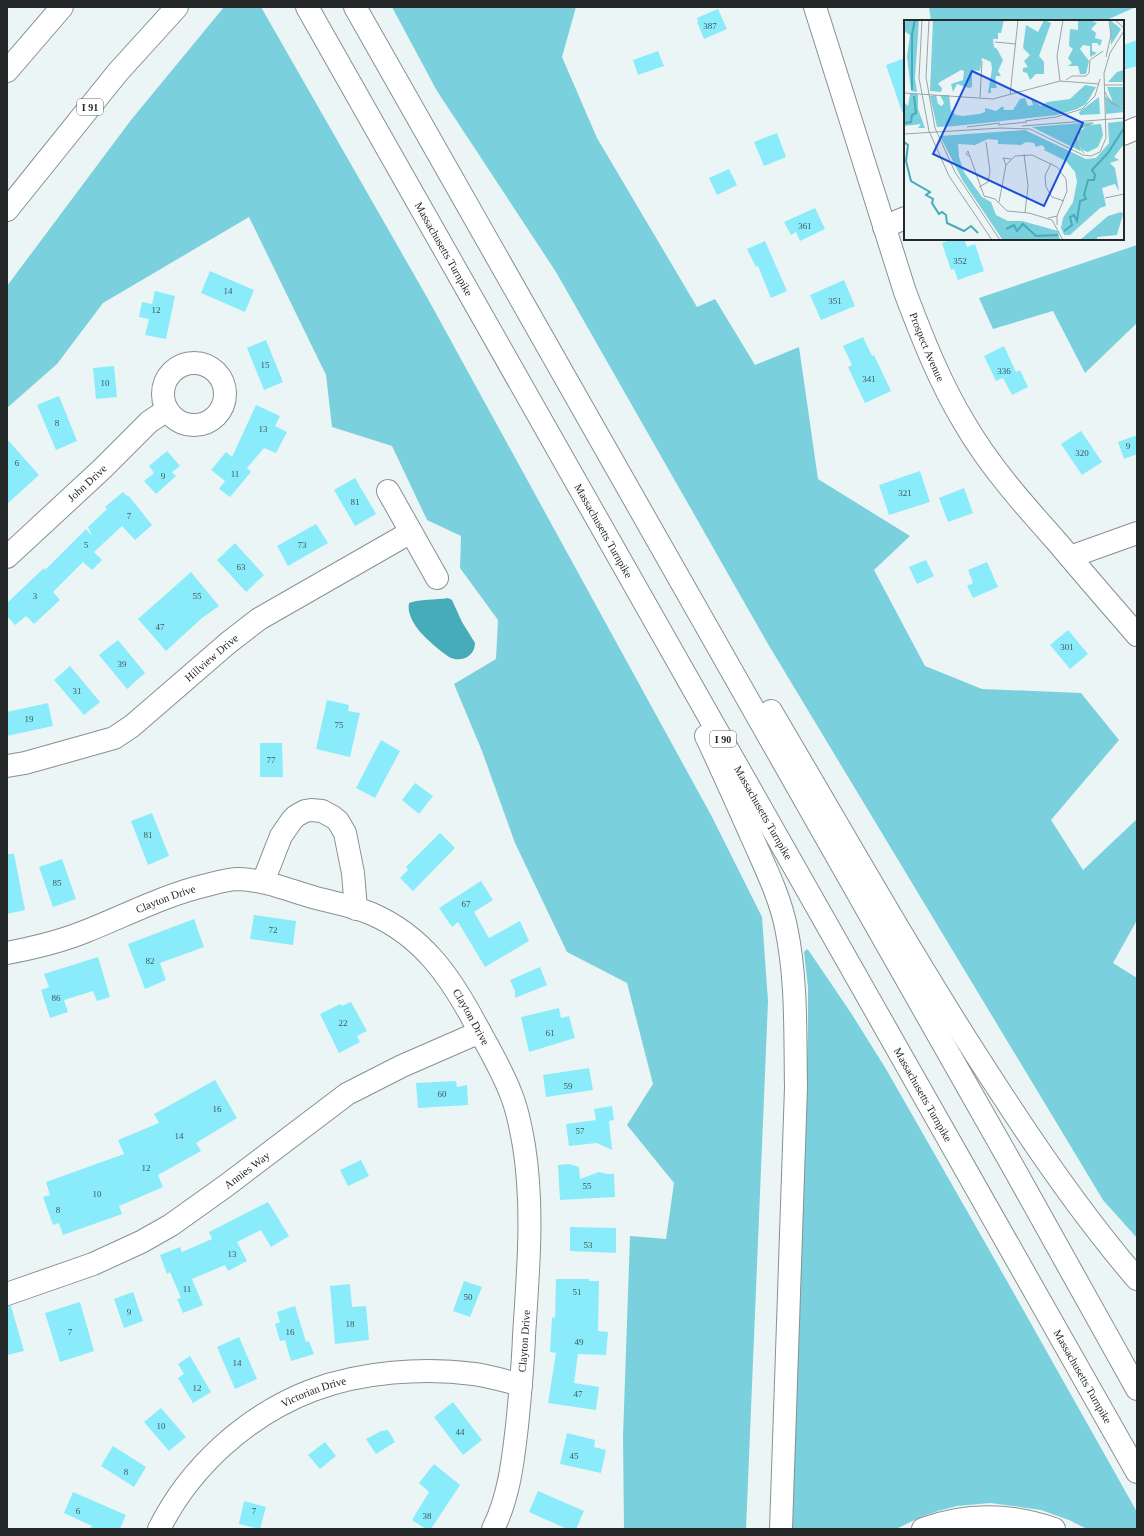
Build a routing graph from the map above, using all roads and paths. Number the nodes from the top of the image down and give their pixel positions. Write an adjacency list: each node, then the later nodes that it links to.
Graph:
1 (62, 7): 6 (main road)
2 (177, 7): 9 (main road, I 91)
3 (307, 7): 20 (main road, Massachusetts Turnpike / I 90)
4 (355, 7): 12 (main road)
5 (815, 7): 11 (main road, Prospect Avenue)
6 (7, 71)
7 (1137, 128): 8 (main road)
8 (1124, 134)
9 (7, 210)
10 (904, 218): 11 (main road)
11 (884, 227): 18 (main road, Prospect Avenue)
12 (488, 242): 27 (main road); 30 (main road)
13 (167, 410): 17 (main road, John Drive)
14 (388, 491): 15 (main road)
15 (411, 532): 19 (main road); 22 (main road, Hillview Drive)
16 (1137, 533): 18 (main road)
17 (7, 557)
18 (1070, 557): 21 (main road, Prospect Avenue)
19 (437, 578)
20 (651, 613): 31 (main road, Massachusetts Turnpike / I 90); 34 (main road)
21 (1137, 634)
22 (7, 766)
23 (263, 882): 24 (main road, Clayton Drive); 24 (main road); 25 (main road, Clayton Drive)
24 (356, 909): 26 (main road, Clayton Drive)
25 (7, 953)
26 (480, 1032): 28 (main road, Annies Way); 29 (main road, Clayton Drive)
27 (1137, 1279)
28 (7, 1294)
29 (521, 1385): 32 (main road, Victorian Drive); 33 (main road, Clayton Drive)
30 (1137, 1389)
31 (1137, 1472)
32 (159, 1529)
33 (493, 1529)
34 (781, 1529)
35 (923, 1529): 36 (main road)
36 (1054, 1529)

